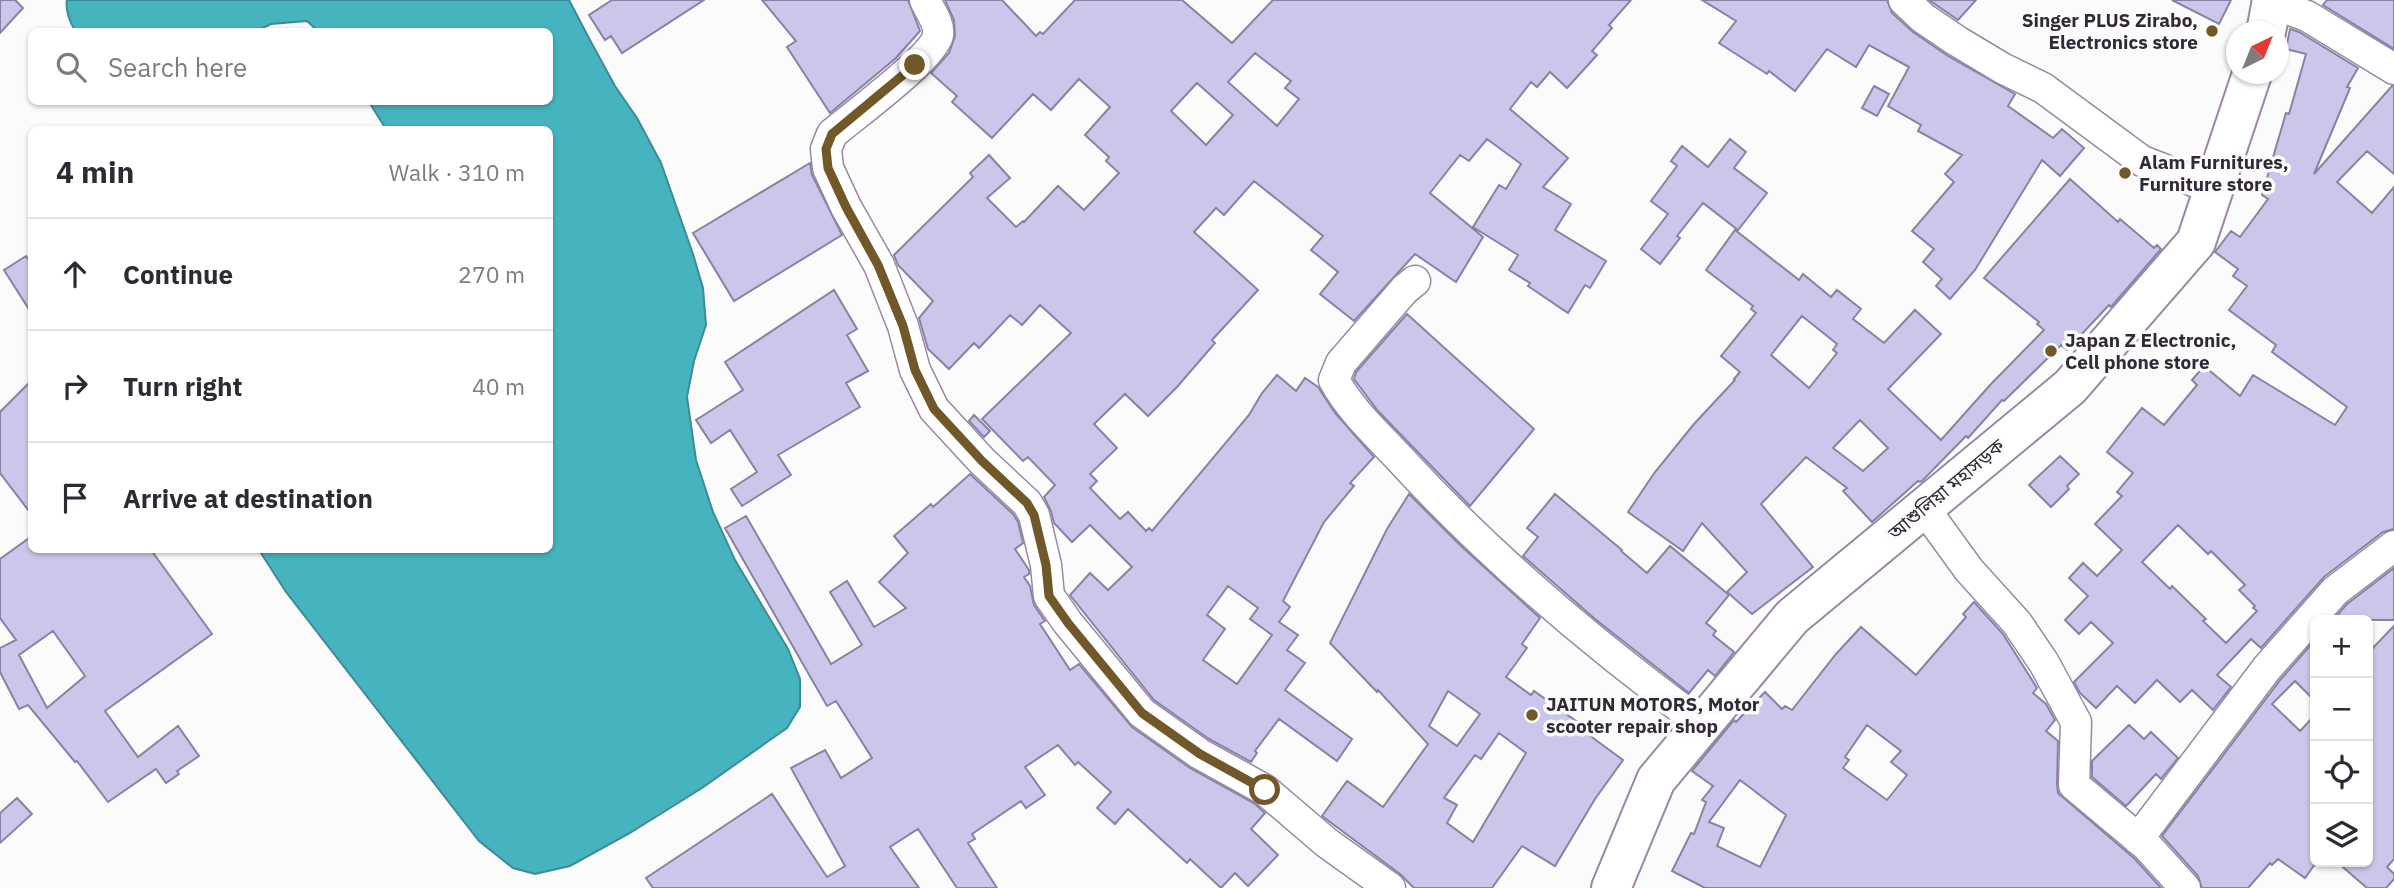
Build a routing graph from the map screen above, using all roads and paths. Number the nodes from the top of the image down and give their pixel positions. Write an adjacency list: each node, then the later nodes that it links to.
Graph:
1 (925, 0): 12 (street)
2 (1904, 0): 6 (street)
3 (2270, 12): 4 (street)
4 (2394, 69)
5 (2249, 84): 6 (highway, আশুলিয়া মহাসড়ক)
6 (2214, 189): 8 (highway, আশুলিয়া মহাসড়ক)
7 (1415, 281): 10 (street)
8 (1924, 508): 10 (highway, আশুলিয়া মহাসড়ক); 11 (street)
9 (2394, 546): 11 (street)
10 (1702, 724): 13 (highway, আশুলিয়া মহাসড়ক)
11 (2138, 839): 14 (street)
12 (1391, 888)
13 (1611, 888)
14 (2185, 888)

